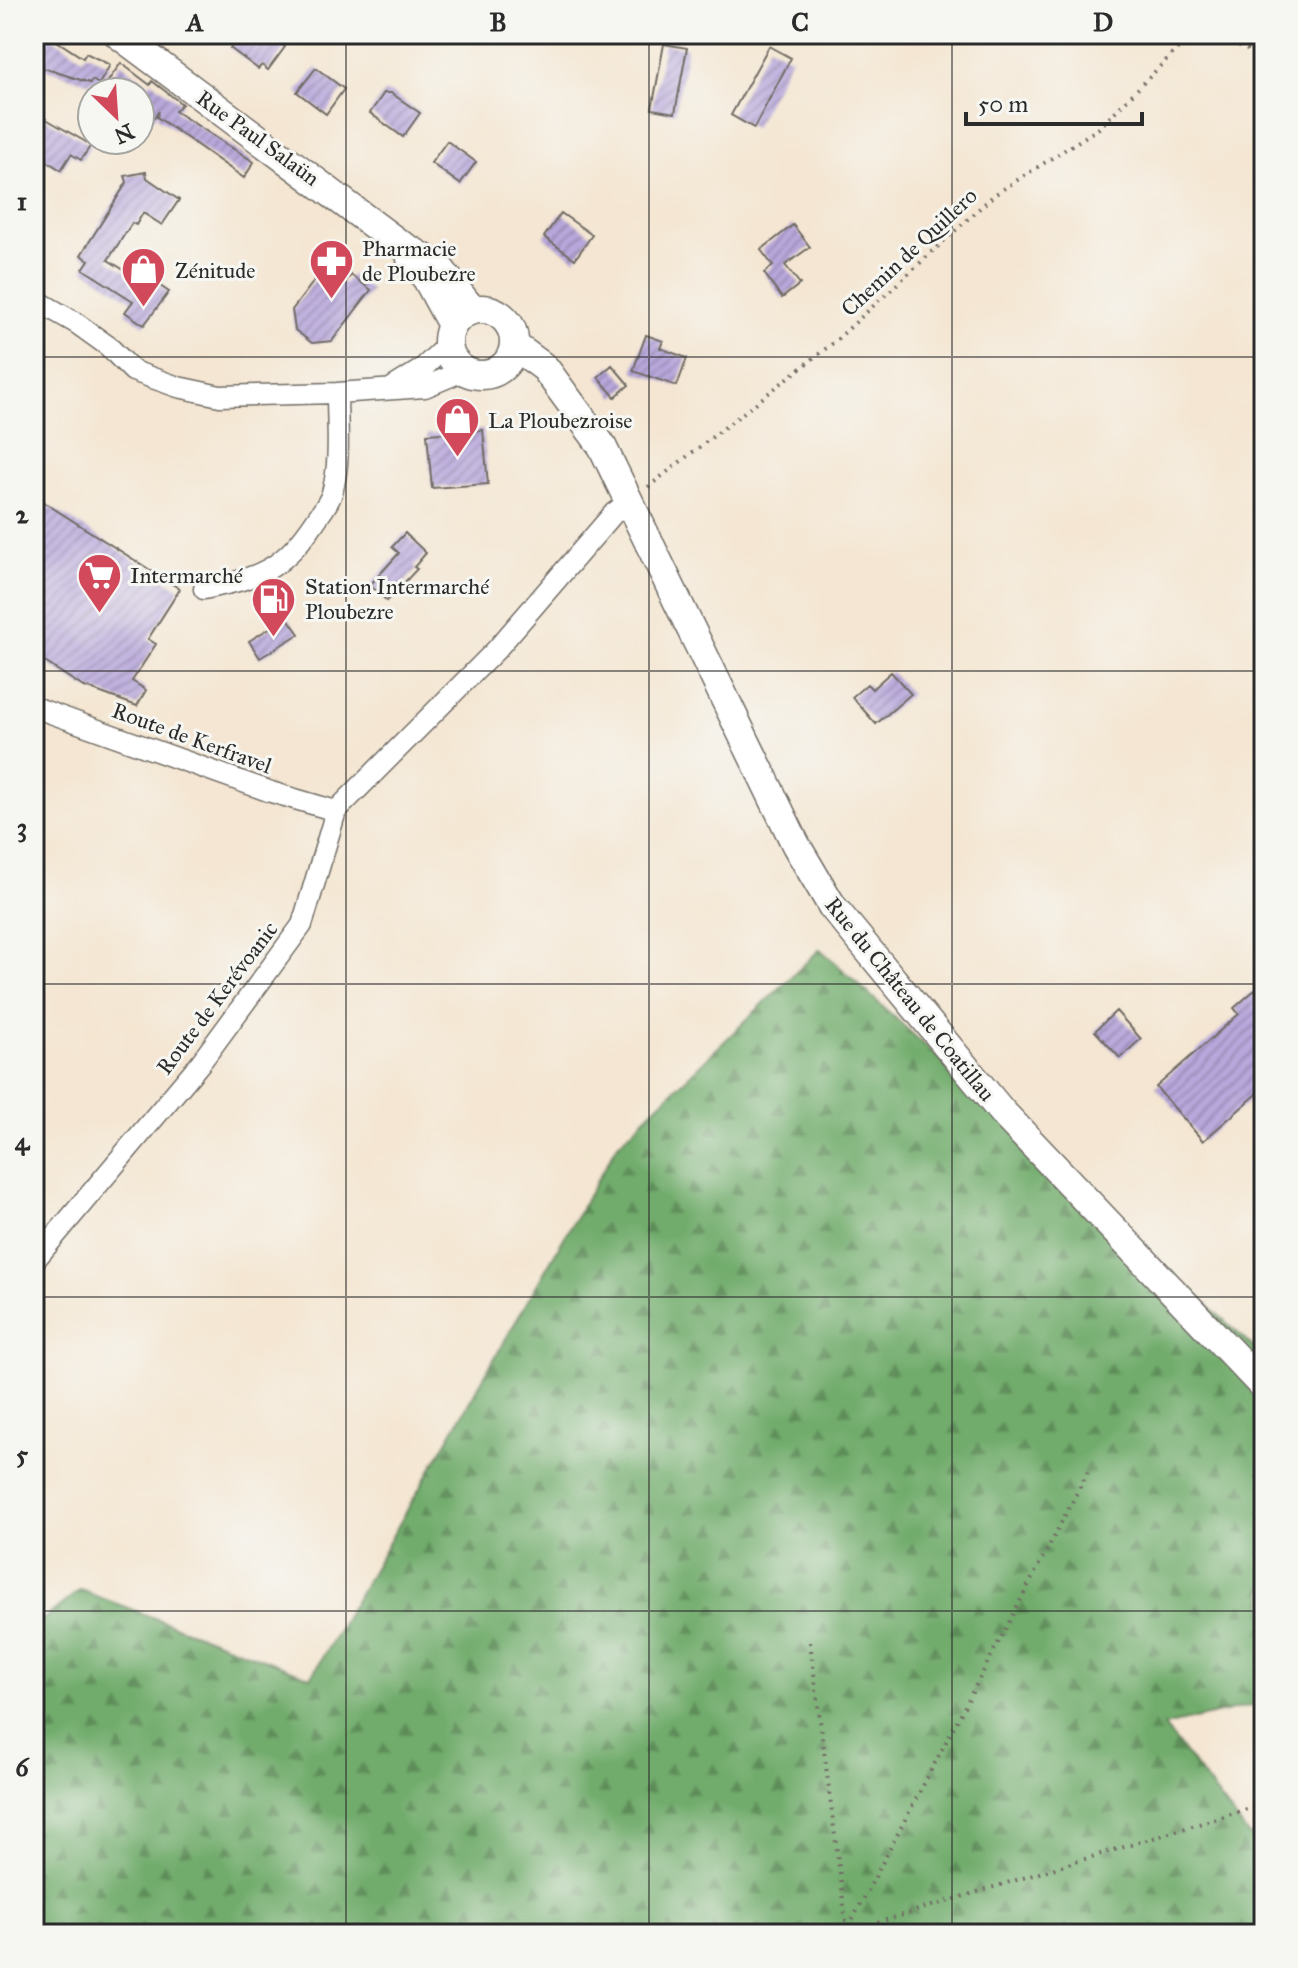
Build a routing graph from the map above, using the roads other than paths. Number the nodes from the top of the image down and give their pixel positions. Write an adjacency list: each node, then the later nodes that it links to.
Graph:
1 (118, 34): 3 (main road, Rue Paul Salaün)
2 (34, 299): 7 (street)
3 (457, 326): 4 (main road); 5 (main road); 6 (street)
4 (508, 358): 5 (main road); 8 (main road)
5 (463, 371): 6 (street)
6 (392, 388): 7 (street)
7 (337, 393): 9 (street)
8 (630, 501): 11 (street, Route de Kerévoanic); 13 (main road, Rue du Château de Coatillau)
9 (204, 589)
10 (34, 707): 11 (street, Route de Kerfravel)
11 (336, 811): 12 (street, Route de Kerévoanic)
12 (34, 1261)
13 (1264, 1387)

